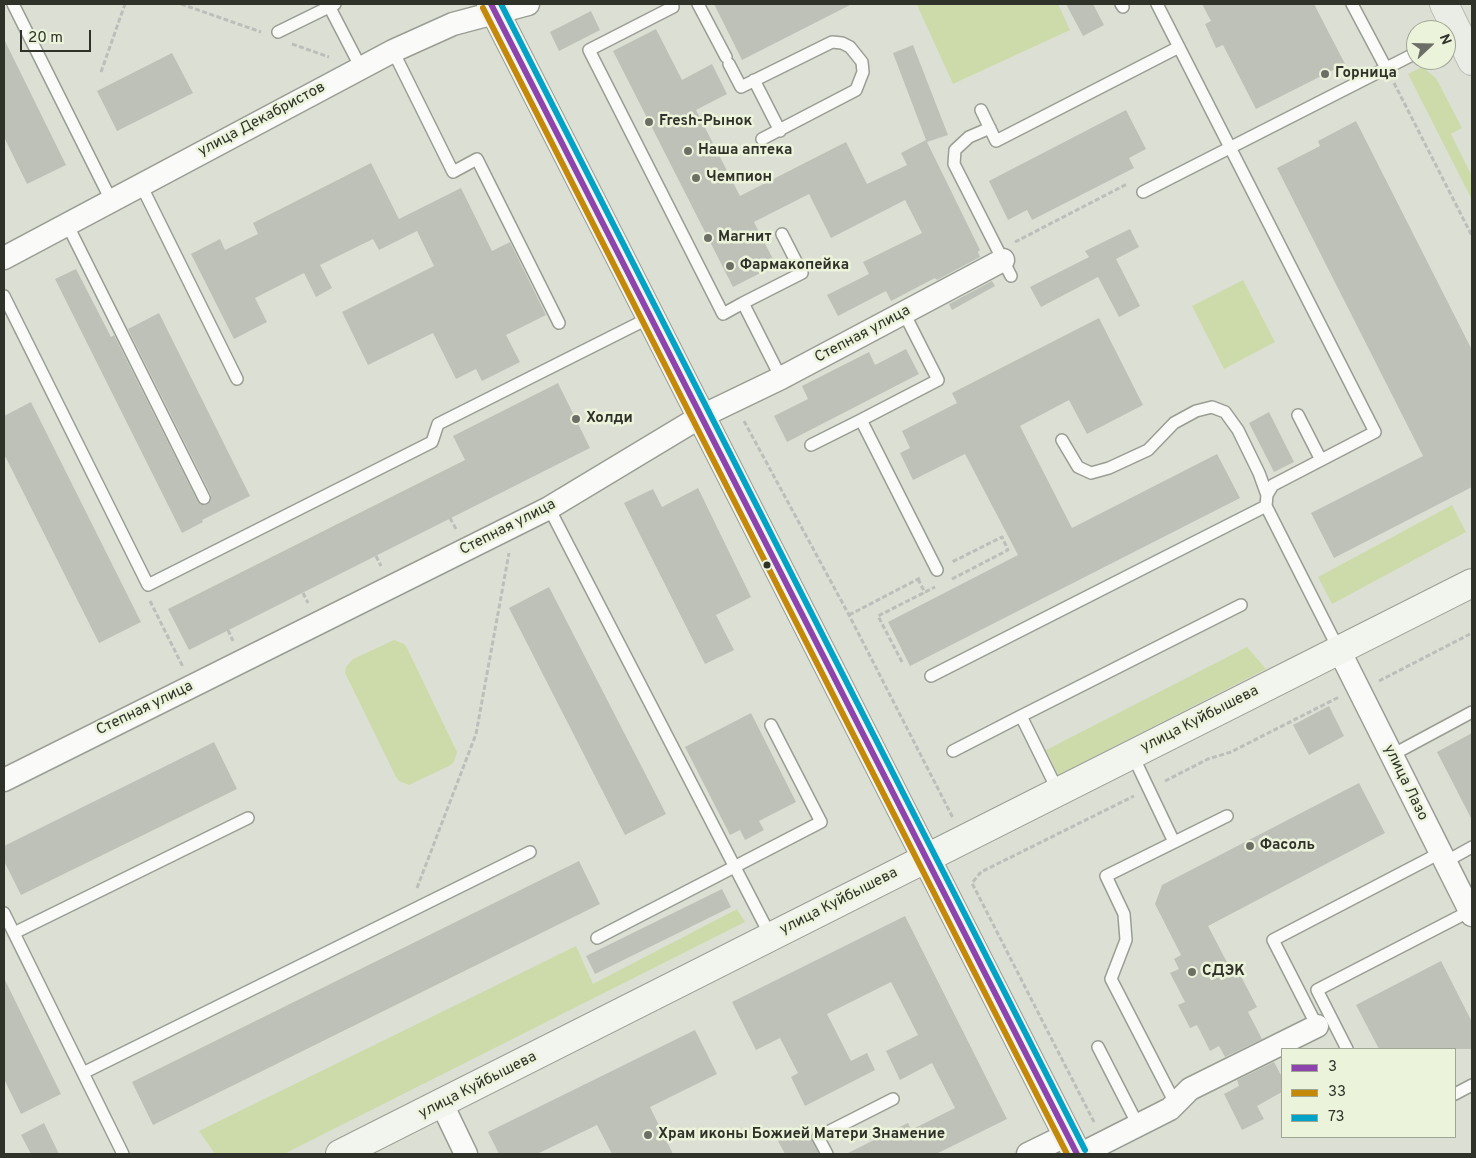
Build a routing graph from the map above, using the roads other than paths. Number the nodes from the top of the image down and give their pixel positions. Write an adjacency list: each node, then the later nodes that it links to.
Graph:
1 (12, 4): 27 (lane)
2 (528, 4): 9 (street, улица Декабристов)
3 (698, 4): 19 (lane)
4 (1157, 4): 13 (lane)
5 (1352, 4): 18 (lane)
6 (1444, 4): 10 (main road)
7 (332, 5): 11 (lane); 17 (lane)
8 (675, 5): 33 (lane)
9 (493, 8): 14 (street, улица Декабристов); 35 (main road)
10 (1448, 20)
11 (281, 36)
12 (1456, 39): 16 (main road)
13 (1179, 47): 21 (lane); 24 (lane)
14 (393, 51): 17 (street, улица Декабристов); 36 (lane)
15 (1406, 58): 18 (lane)
16 (1472, 61)
17 (361, 68): 25 (street, улица Декабристов)
18 (1386, 68): 24 (lane)
19 (754, 80): 22 (lane); 22 (lane)
20 (981, 110): 21 (lane)
21 (990, 128): 31 (lane)
22 (780, 130): 23 (lane)
23 (762, 139)
24 (1230, 148): 26 (lane); 44 (lane)
25 (141, 185): 27 (street, улица Декабристов); 38 (lane)
26 (1143, 192)
27 (111, 200): 28 (street, улица Декабристов)
28 (67, 224): 30 (street, улица Декабристов); 45 (lane)
29 (782, 234): 33 (lane)
30 (4, 258)
31 (1004, 262): 34 (street, Степная улица)
32 (4, 296): 35 (lane)
33 (744, 303): 37 (lane)
34 (904, 313): 37 (street, Степная улица); 41 (lane)
35 (651, 317): 40 (main road)
36 (559, 323)
37 (782, 378): 40 (street, Степная улица)
38 (238, 379)
39 (1298, 416): 44 (lane)
40 (700, 417): 47 (street, Степная улица); 67 (main road)
41 (861, 420): 43 (lane); 48 (lane)
42 (1062, 440): 46 (lane)
43 (811, 445)
44 (1321, 460): 46 (lane)
45 (204, 498)
46 (1266, 500): 51 (lane); 52 (lane)
47 (549, 508): 59 (street, Степная улица); 68 (lane)
48 (937, 570)
49 (1472, 583): 51 (main road, улица Куйбышева)
50 (1241, 605): 54 (lane)
51 (1339, 650): 57 (main road, улица Куйбышева); 58 (street, улица Лазо)
52 (932, 676)
53 (1472, 712): 58 (lane)
54 (1021, 716): 56 (lane); 60 (lane)
55 (771, 725): 68 (lane)
56 (953, 751)
57 (1132, 754): 60 (main road, улица Куйбышева); 63 (lane)
58 (1392, 755): 66 (street, улица Лазо)
59 (4, 780)
60 (1058, 791): 67 (main road, улица Куйбышева)
61 (1227, 816): 63 (lane)
62 (248, 818): 71 (lane)
63 (1174, 842): 82 (lane)
64 (1472, 847): 66 (lane)
65 (530, 852): 77 (lane)
66 (1443, 857): 70 (street, улица Лазо); 74 (lane)
67 (925, 859): 72 (main road, улица Куйбышева); 84 (main road)
68 (734, 867): 72 (lane); 73 (lane)
69 (4, 913): 71 (lane)
70 (1471, 913): 76 (lane)
71 (14, 933): 77 (lane)
72 (771, 937): 81 (main road, улица Куйбышева)
73 (597, 938)
74 (1317, 1026): 82 (street)
75 (1098, 1047): 83 (lane)
76 (1346, 1048)
77 (83, 1073): 85 (lane)
78 (1472, 1085): 79 (lane)
79 (1456, 1093)
80 (893, 1099): 88 (lane)
81 (442, 1104): 86 (main road, улица Куйбышева); 87 (street)
82 (1175, 1104): 83 (street)
83 (1138, 1125): 84 (street)
84 (1075, 1148): 89 (street)
85 (123, 1154)
86 (340, 1154)
87 (466, 1154)
88 (827, 1154)
89 (1028, 1154)

